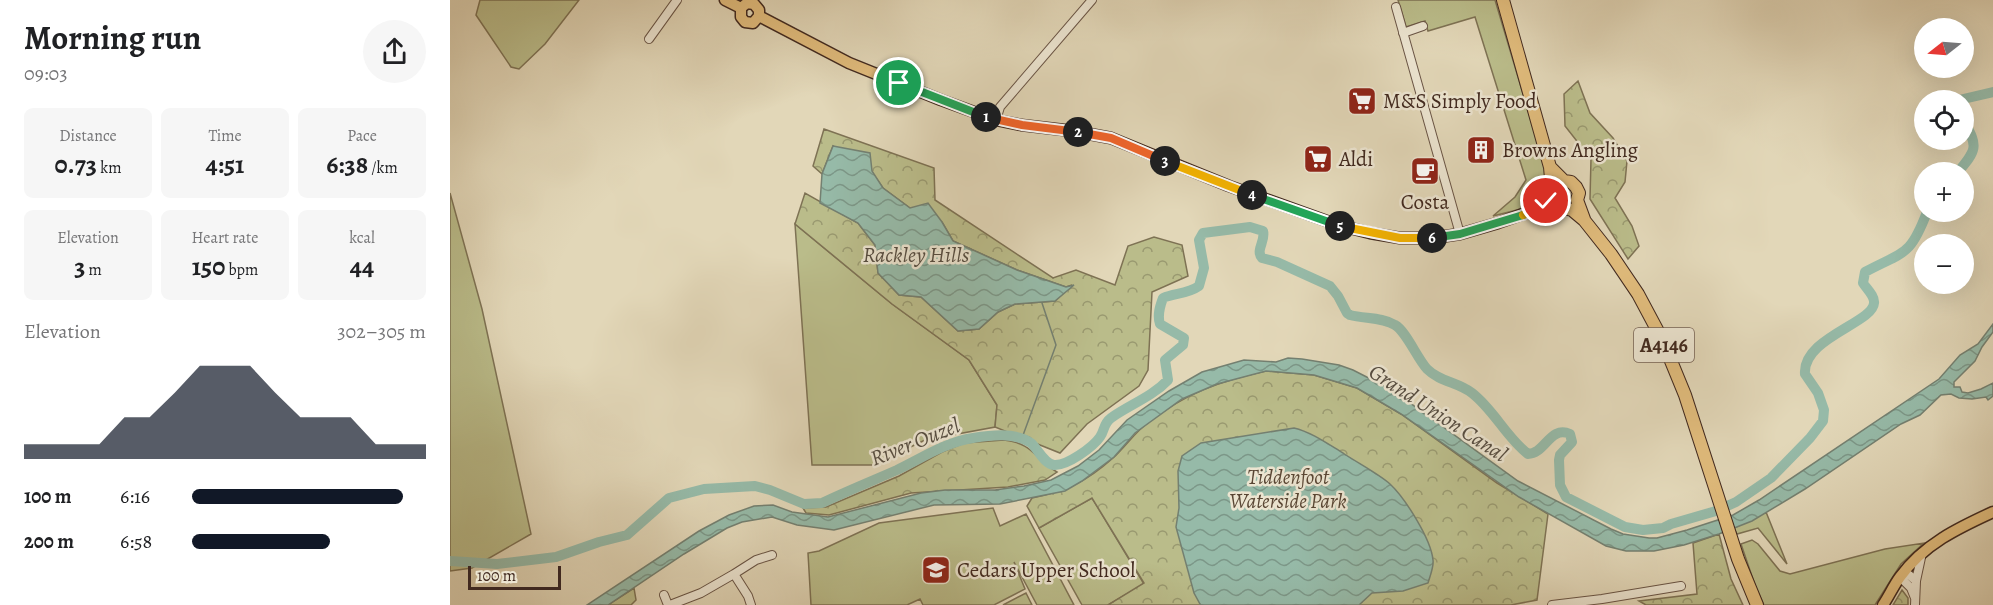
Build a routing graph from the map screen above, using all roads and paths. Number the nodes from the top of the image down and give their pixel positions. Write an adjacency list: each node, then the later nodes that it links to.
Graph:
1 (677, 0): 11 (street)
2 (724, 0): 7 (main road)
3 (1092, 0): 12 (street)
4 (1503, 0): 13 (highway, A4146)
5 (755, 2): 7 (main road); 8 (main road)
6 (1396, 7): 10 (street)
7 (741, 8): 8 (main road)
8 (759, 16): 12 (main road)
9 (1423, 26): 10 (street)
10 (1403, 33): 18 (street)
11 (649, 39)
12 (996, 120): 18 (main road)
13 (1551, 167): 14 (highway, A4146); 15 (highway, A4146)
14 (1564, 181): 15 (highway); 16 (highway, A4146)
15 (1557, 199): 16 (highway); 17 (highway, A4146); 18 (main road)
16 (1577, 200): 17 (highway, A4146)
17 (1584, 220): 31 (highway, A4146)
18 (1460, 234)
19 (1993, 512): 20 (main road)
20 (1922, 552): 23 (main road); 24 (street)
21 (772, 555): 22 (street)
22 (734, 574): 28 (street); 29 (street)
23 (1901, 575): 24 (street); 27 (street); 32 (main road)
24 (1916, 580): 27 (street)
25 (1681, 586): 30 (street)
26 (664, 595): 28 (street)
27 (1915, 602)
28 (669, 605)
29 (751, 605)
30 (1552, 605)
31 (1757, 605)
32 (1883, 605)

